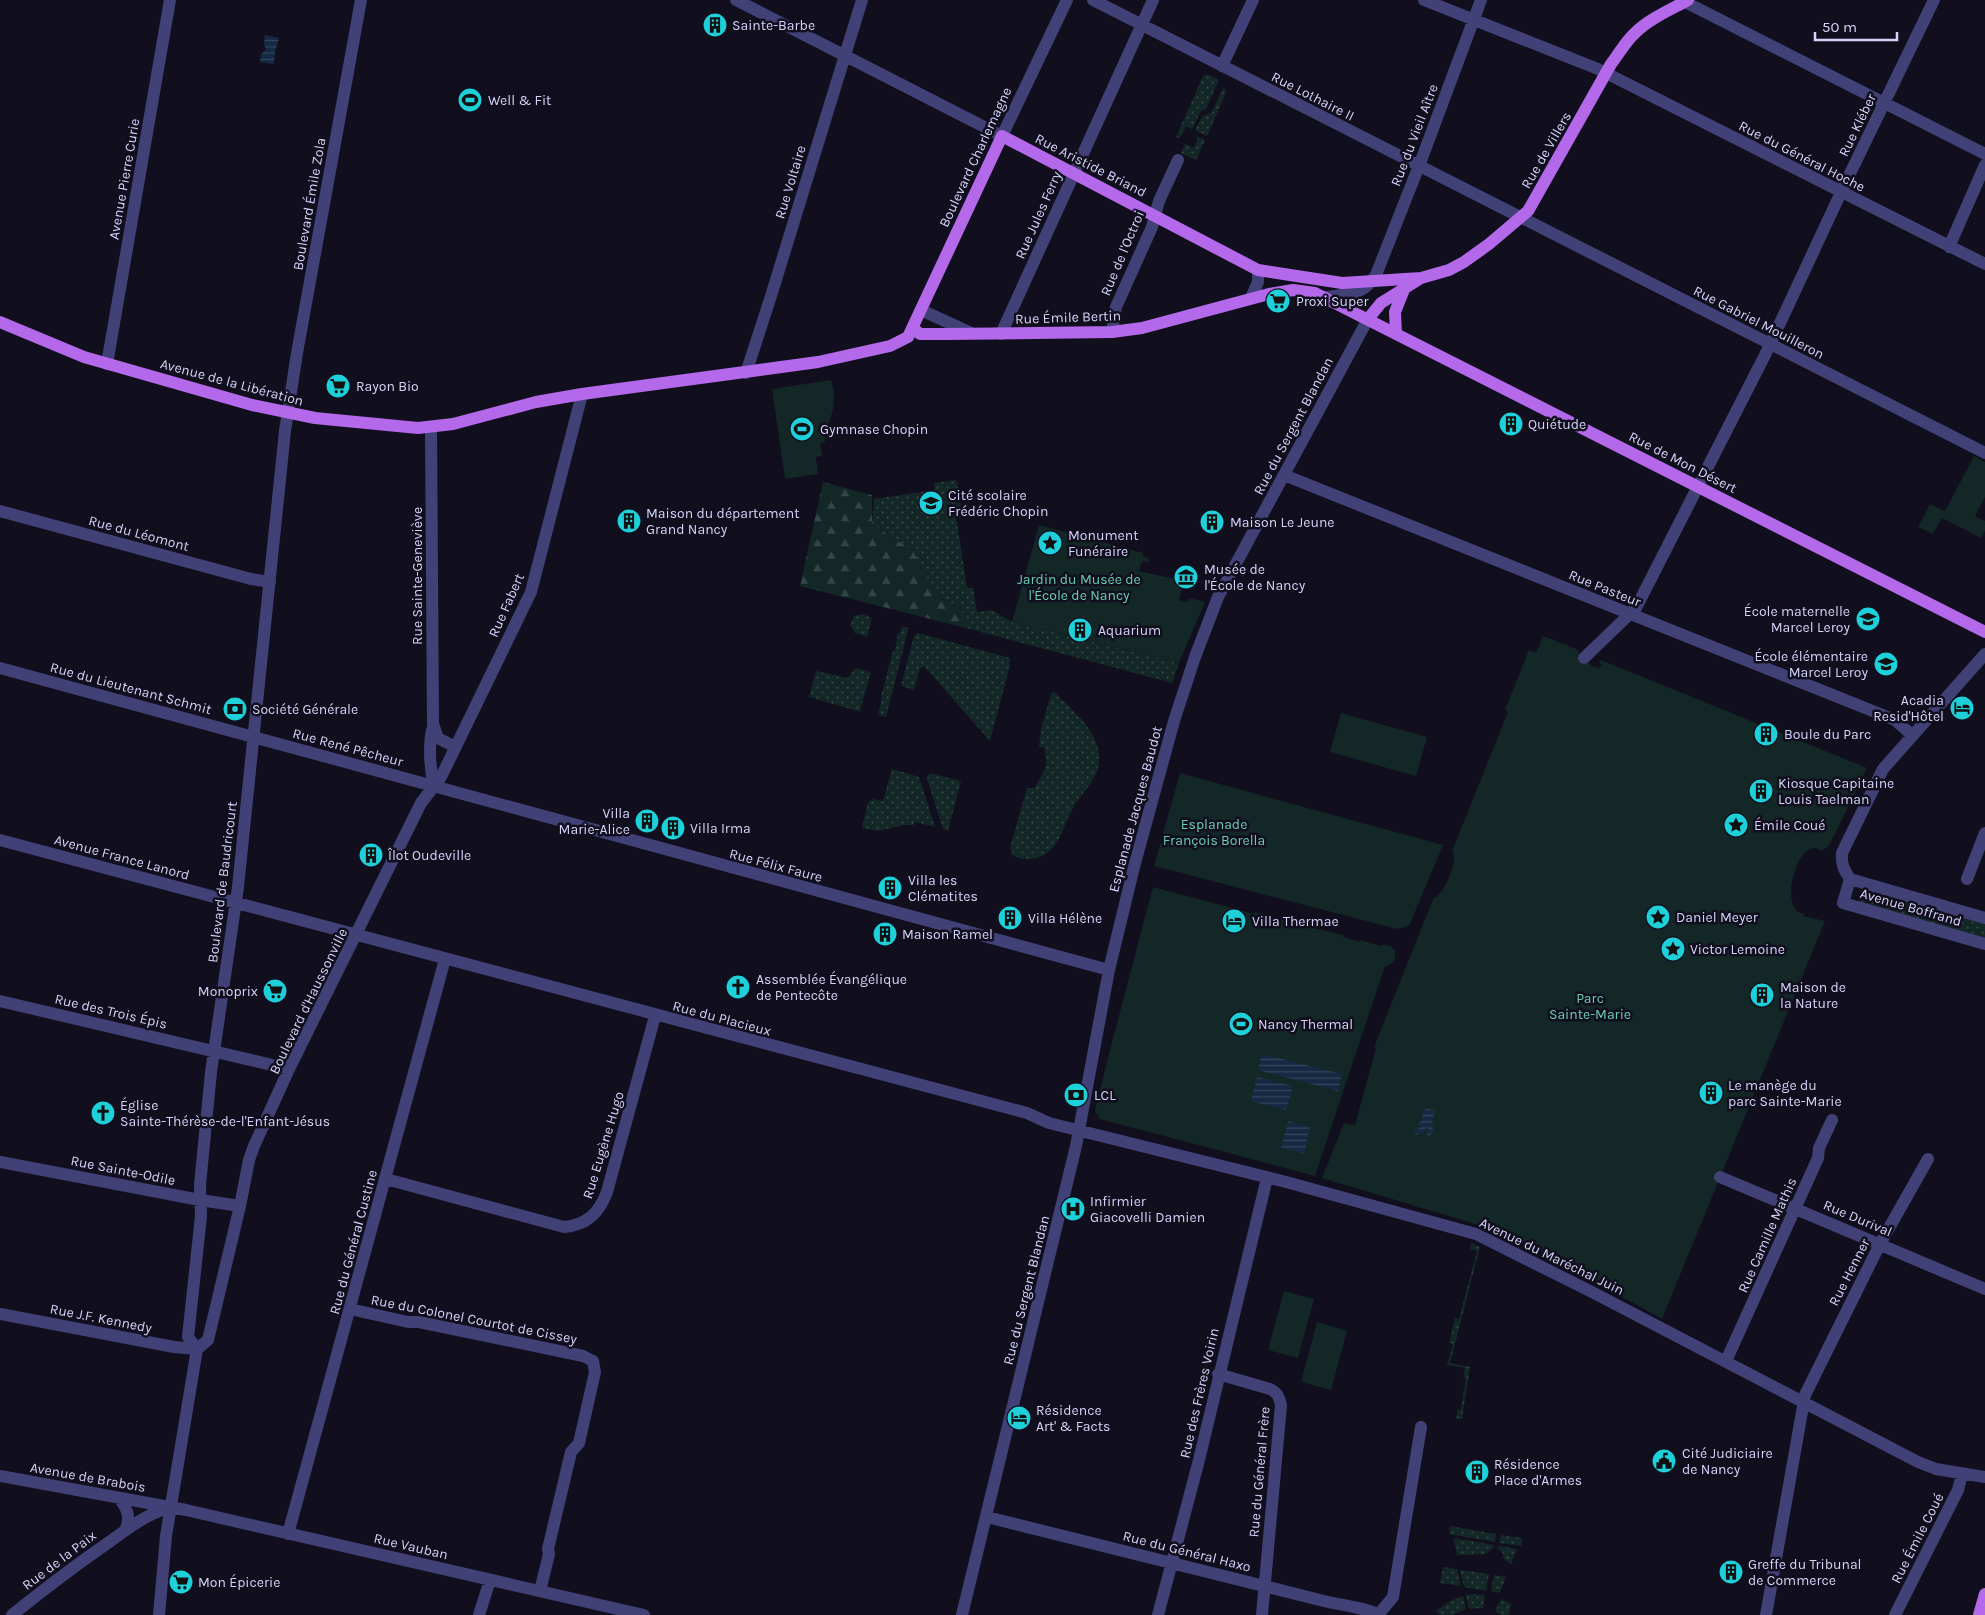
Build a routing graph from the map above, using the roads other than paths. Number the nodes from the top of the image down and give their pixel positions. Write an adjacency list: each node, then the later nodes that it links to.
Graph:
1 (170, 0): 46 (street, Avenue Pierre Curie)
2 (361, 0): 49 (street, Boulevard Émile Zola)
3 (736, 0): 15 (street, Rue Aristide Briand)
4 (862, 0): 15 (street, Rue Voltaire)
5 (1067, 0): 19 (street, Boulevard Charlemagne)
6 (1093, 0): 14 (street, Rue Lothaire II)
7 (1153, 0): 14 (street, Rue Jules Ferry)
8 (1253, 0): 16 (street)
9 (1424, 0): 13 (street, Rue du Général Hoche)
10 (1481, 0): 13 (street, Rue du Vieil Aître)
11 (1934, 0): 18 (street, Rue Kléber)
12 (1686, 1): 17 (main road, Rue de Villers); 18 (street)
13 (1473, 20): 17 (street, Rue du Général Hoche); 23 (street, Rue du Vieil Aître)
14 (1142, 25): 16 (street, Rue Lothaire II); 24 (street, Rue Jules Ferry)
15 (844, 56): 19 (street, Rue Aristide Briand); 47 (street, Rue Voltaire)
16 (1222, 66): 23 (street, Rue Lothaire II)
17 (1606, 74): 25 (street, Rue du Général Hoche); 27 (main road, Rue de Villers)
18 (1884, 104): 20 (street); 25 (street, Rue Kléber)
19 (1002, 136): 24 (main road, Rue Aristide Briand); 37 (main road, Boulevard Charlemagne)
20 (1985, 154)
21 (1178, 160): 26 (street, Rue de l'Octroi)
22 (1985, 165): 28 (street)
23 (1418, 166): 27 (street, Rue Lothaire II); 32 (street, Rue du Vieil Aître)
24 (1073, 174): 26 (main road, Rue Aristide Briand); 43 (street, Rue Jules Ferry)
25 (1841, 192): 28 (street, Rue du Général Hoche); 45 (street, Rue Kléber)
26 (1155, 216): 30 (main road, Rue Aristide Briand); 41 (street, Rue de l'Octroi)
27 (1520, 218): 31 (main road, Rue de Villers); 45 (street, Rue Gabriel Mouilleron)
28 (1949, 247): 29 (street, Rue du Général Hoche)
29 (1985, 264)
30 (1258, 270): 32 (main road, Rue Aristide Briand); 36 (street)
31 (1421, 278): 32 (main road, Rue Aristide Briand); 33 (main road, Rue de Villers)
32 (1372, 280): 35 (street)
33 (1406, 288): 38 (main road, Rue de Villers); 44 (main road)
34 (1293, 290): 35 (main road, Rue de Mon Désert); 36 (main road, Rue Émile Bertin)
35 (1325, 296): 38 (main road, Rue de Mon Désert)
36 (1252, 298): 41 (main road, Rue Émile Bertin)
37 (921, 310): 40 (main road, Boulevard Charlemagne); 42 (street, Rue Émile Bertin)
38 (1368, 319): 44 (main road, Rue de Mon Désert); 52 (street, Rue du Sergent Blandan)
39 (0, 322): 46 (main road, Avenue de la Libération)
40 (913, 328): 42 (main road, Rue Émile Bertin); 47 (main road)
41 (1112, 332): 43 (main road, Rue Émile Bertin)
42 (971, 333): 43 (main road, Rue Émile Bertin)
43 (1001, 334)
44 (1396, 334): 53 (main road, Rue de Mon Désert)
45 (1771, 344): 51 (street, Rue Gabriel Mouilleron); 53 (street, Rue Kléber)
46 (107, 364): 49 (main road, Avenue de la Libération)
47 (746, 373): 48 (main road)
48 (582, 394): 50 (main road, Avenue de la Libération); 65 (street, Rue Fabert)
49 (287, 414): 50 (main road, Avenue de la Libération); 55 (street, Boulevard de Baudricourt)
50 (431, 427): 62 (street, Rue Sainte-Geneviève)
51 (1985, 453)
52 (1284, 475): 56 (street, Rue Pasteur); 59 (street, Rue du Sergent Blandan)
53 (1698, 487): 56 (street, Rue Kléber); 57 (main road, Rue de Mon Désert)
54 (0, 511): 55 (street, Rue du Léomont)
55 (270, 582): 64 (street, Boulevard de Baudricourt)
56 (1630, 615): 60 (street, Rue Kléber); 63 (street, Rue Pasteur)
57 (1985, 632)
58 (1985, 654): 63 (street)
59 (1195, 657): 76 (street, Esplanade Jacques Baudot)
60 (1584, 658)
61 (0, 668): 64 (street, Rue du Lieutenant Schmit)
62 (434, 724): 65 (street); 66 (street, Rue Sainte-Geneviève)
63 (1912, 735): 70 (street)
64 (254, 737): 66 (street, Rue René Pêcheur); 71 (street, Boulevard de Baudricourt)
65 (456, 747): 66 (street, Rue Fabert)
66 (434, 787): 73 (street, Boulevard d'Haussonville); 76 (street, Rue Félix Faure)
67 (1985, 833): 69 (street)
68 (0, 840): 71 (street, Avenue France Lanord)
69 (1967, 878)
70 (1850, 879): 72 (street, Avenue Boffrand); 74 (street, Avenue Boffrand)
71 (236, 903): 73 (street, Avenue France Lanord); 79 (street, Boulevard de Baudricourt)
72 (1985, 918)
73 (356, 935): 75 (street, Rue du Placieux); 80 (street, Boulevard d'Haussonville)
74 (1985, 944)
75 (445, 958): 78 (street, Rue du Placieux); 87 (street, Rue du Général Custine)
76 (1109, 970): 82 (street, Rue du Sergent Blandan)
77 (0, 1001): 79 (street, Rue des Trois Épis)
78 (655, 1016): 82 (street, Rue du Placieux); 87 (street, Rue Eugène Hugo)
79 (215, 1051): 80 (street, Rue des Trois Épis); 88 (street, Boulevard de Baudricourt)
80 (289, 1069): 89 (street, Boulevard d'Haussonville)
81 (1832, 1120): 90 (street, Rue Camille Mathis)
82 (1080, 1130): 86 (street, Avenue du Maréchal Juin); 105 (street, Rue du Sergent Blandan)
83 (1928, 1159): 91 (street, Rue Henner)
84 (0, 1162): 88 (street, Rue Sainte-Odile)
85 (1720, 1177): 90 (street, Rue Durival)
86 (1267, 1178): 96 (street, Avenue du Maréchal Juin); 97 (street, Rue des Frères Voirin)
87 (386, 1179): 93 (street, Rue du Général Custine)
88 (200, 1200): 89 (street, Rue Sainte-Odile); 95 (street, Boulevard de Baudricourt)
89 (240, 1206): 95 (street, Boulevard d'Haussonville)
90 (1796, 1208): 91 (street, Rue Durival); 96 (street, Rue Camille Mathis)
91 (1880, 1244): 92 (street, Rue Durival); 98 (street, Rue Henner)
92 (1985, 1289)
93 (350, 1309): 107 (street, Rue du Général Custine); 111 (street, Rue du Colonel Courtot de Cissey)
94 (0, 1314): 95 (street, Rue J.F. Kennedy)
95 (197, 1350): 104 (street)
96 (1726, 1362): 98 (street, Avenue du Maréchal Juin)
97 (1218, 1374): 108 (street, Rue des Frères Voirin); 110 (street, Rue du Général Frère)
98 (1804, 1402): 100 (street, Avenue du Maréchal Juin); 121 (street, Rue Henner)
99 (1421, 1427): 120 (street)
100 (1962, 1474): 102 (street, Avenue du Maréchal Juin); 122 (street, Rue Émile Coué)
101 (0, 1476): 103 (street, Avenue de Brabois)
102 (1985, 1477)
103 (119, 1498): 104 (street, Avenue de Brabois); 106 (street)
104 (170, 1507): 106 (street, Rue de la Paix); 107 (street, Rue Vauban); 114 (street)
105 (987, 1517): 108 (street, Rue du Général Haxo); 117 (street, Rue du Sergent Blandan)
106 (125, 1531): 113 (street, Rue de la Paix)
107 (288, 1534): 109 (street, Rue Vauban)
108 (1172, 1562): 110 (street, Rue du Général Haxo); 118 (street, Rue des Frères Voirin)
109 (490, 1580): 111 (street, Rue Vauban); 115 (street)
110 (1264, 1586): 119 (street, Rue du Général Frère); 120 (street, Rue du Général Haxo)
111 (540, 1591): 116 (street, Rue Vauban)
112 (1985, 1594): 123 (main road)
113 (12, 1615)
114 (159, 1615)
115 (479, 1615)
116 (644, 1615)
117 (962, 1615)
118 (1158, 1615)
119 (1262, 1615)
120 (1378, 1615)
121 (1766, 1615)
122 (1895, 1615)
123 (1979, 1615)

